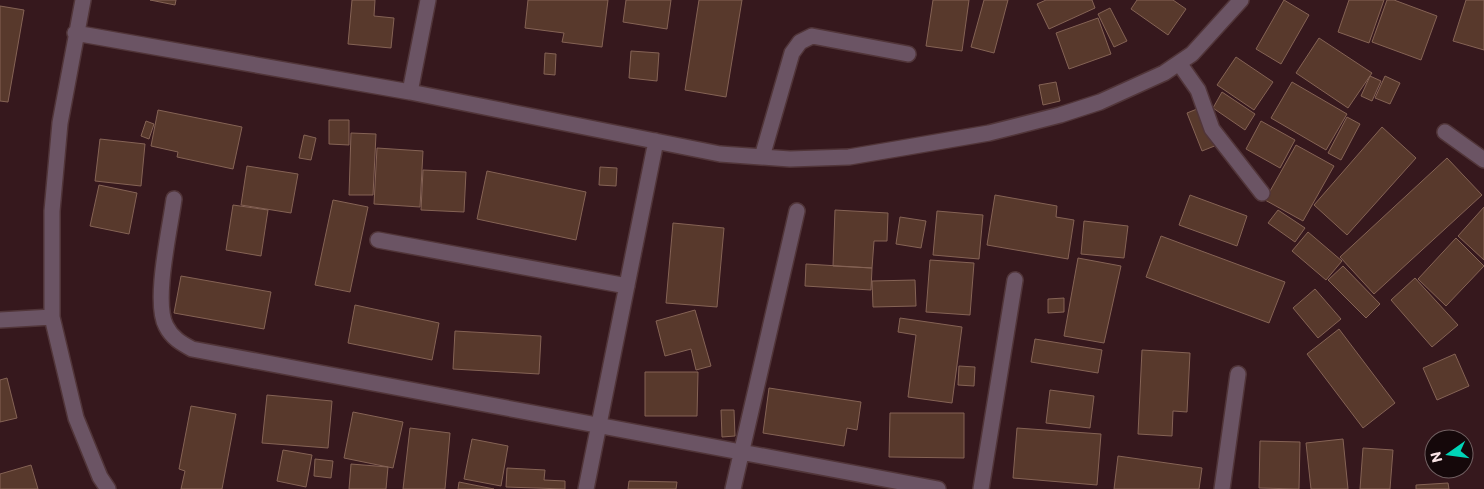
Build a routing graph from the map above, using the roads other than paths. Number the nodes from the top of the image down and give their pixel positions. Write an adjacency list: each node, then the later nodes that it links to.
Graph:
1 (82, 0): 4 (street)
2 (428, 0): 7 (street)
3 (1241, 0): 6 (street)
4 (75, 33): 7 (street); 18 (street)
5 (908, 54): 10 (street)
6 (1179, 62): 10 (street); 12 (street)
7 (410, 92): 9 (street)
8 (1445, 132): 11 (street)
9 (656, 141): 10 (street); 17 (street)
10 (762, 157)
11 (1484, 160)
12 (1262, 192)
13 (174, 200): 21 (street)
14 (797, 211): 22 (street)
15 (378, 240): 17 (street)
16 (1016, 280): 27 (street)
17 (627, 286): 21 (street)
18 (52, 317): 19 (street); 23 (street)
19 (0, 320)
20 (1238, 374): 28 (street)
21 (599, 427): 22 (street); 24 (street)
22 (741, 453): 25 (street); 26 (street)
23 (108, 489)
24 (586, 489)
25 (733, 489)
26 (938, 489)
27 (981, 489)
28 (1222, 489)

